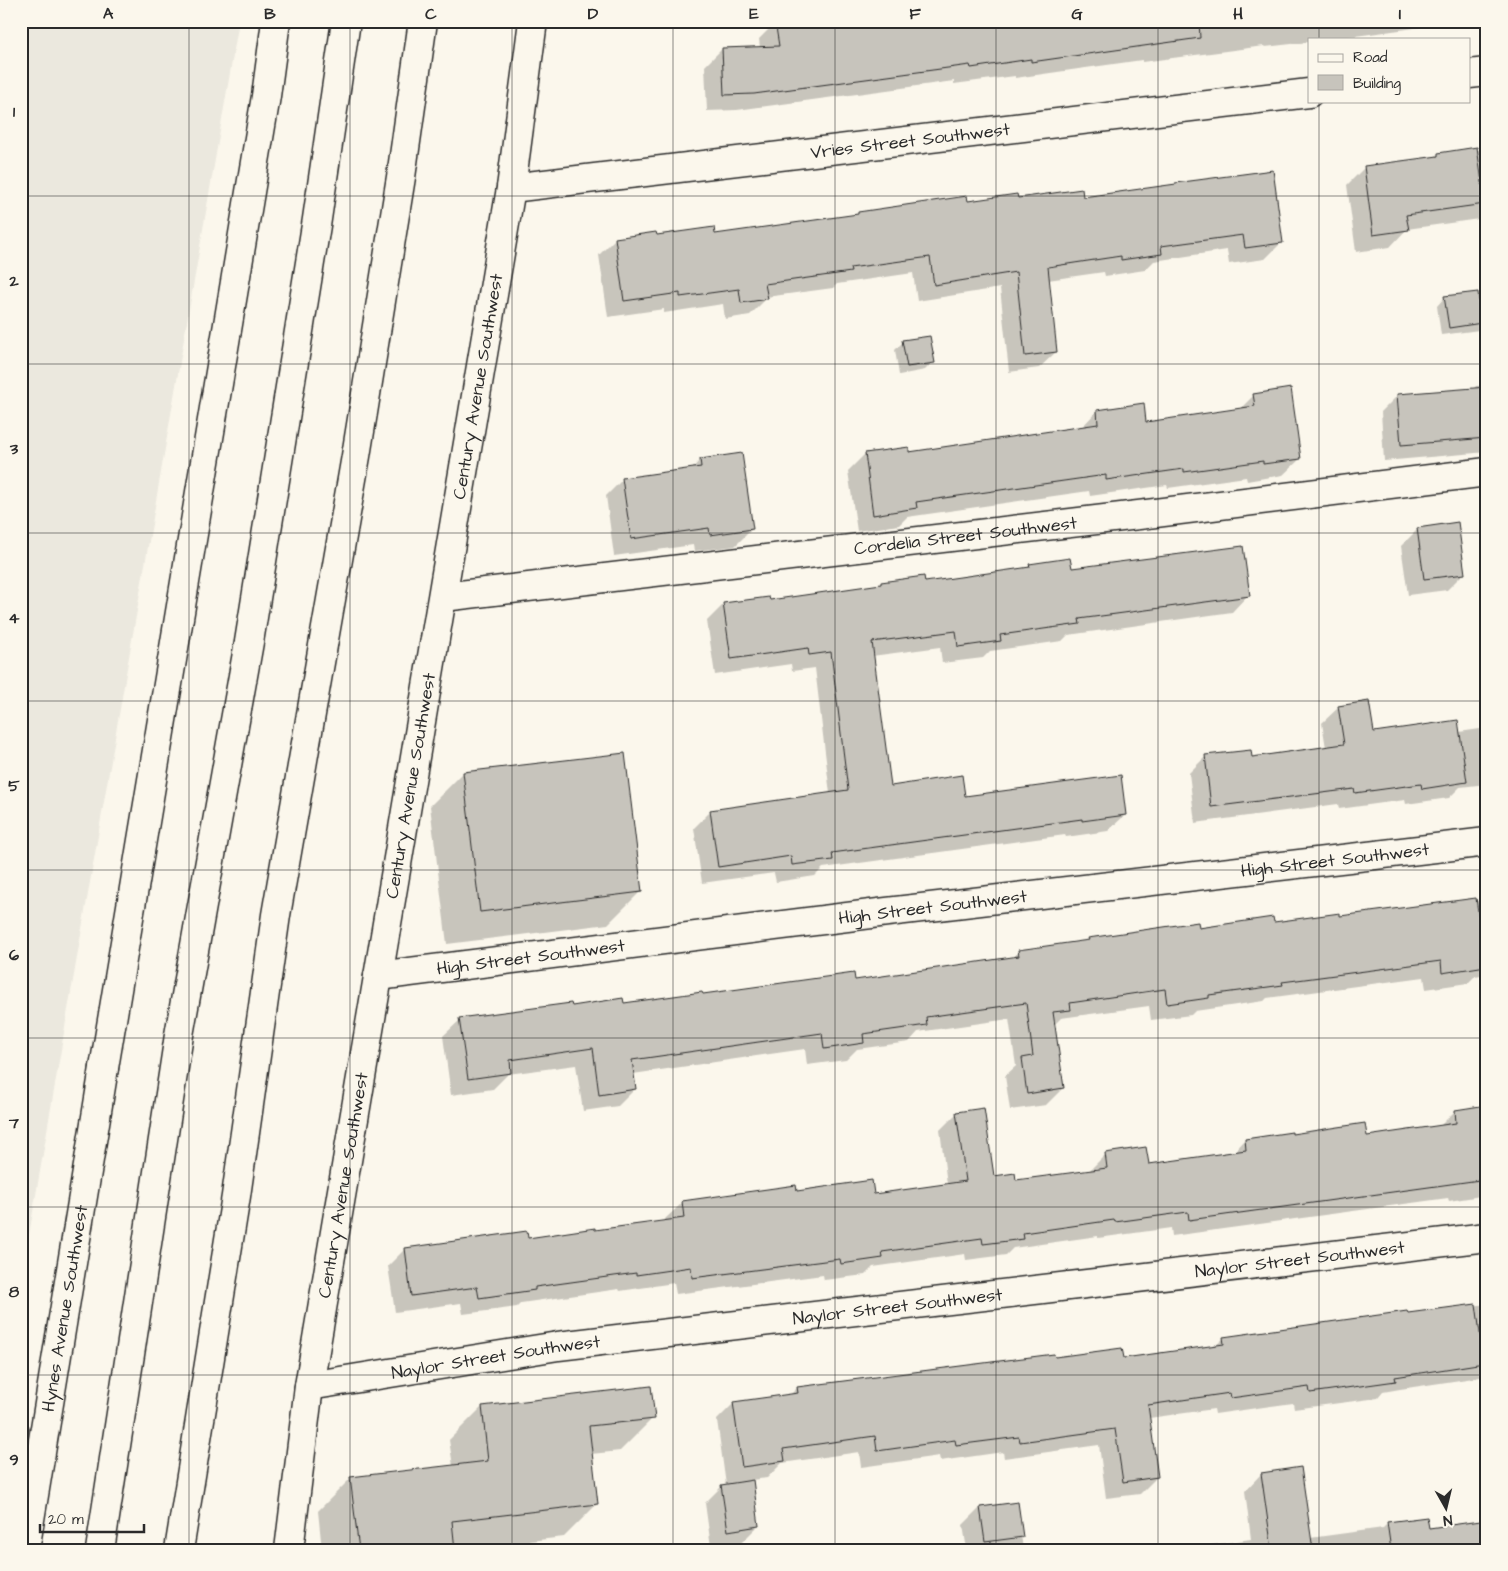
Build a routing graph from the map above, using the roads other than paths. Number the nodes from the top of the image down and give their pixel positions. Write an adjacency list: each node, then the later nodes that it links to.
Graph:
1 (276, 21): 15 (main road, Hynes Avenue Southwest)
2 (346, 21): 16 (main road)
3 (423, 21): 17 (main road)
4 (533, 21): 8 (main road, Century Avenue Southwest)
5 (1487, 72): 6 (main road)
6 (1470, 74)
7 (1308, 93): 8 (main road, Vries Street Southwest)
8 (511, 188): 10 (main road, Century Avenue Southwest)
9 (1487, 472): 10 (main road, Cordelia Street Southwest)
10 (443, 597): 12 (main road, Century Avenue Southwest)
11 (1487, 842): 12 (main road, High Street Southwest)
12 (378, 976): 14 (main road, Century Avenue Southwest)
13 (1487, 1237): 14 (main road, Naylor Street Southwest)
14 (309, 1386): 18 (main road, Century Avenue Southwest)
15 (25, 1550)
16 (100, 1550)
17 (179, 1550)
18 (289, 1550)

